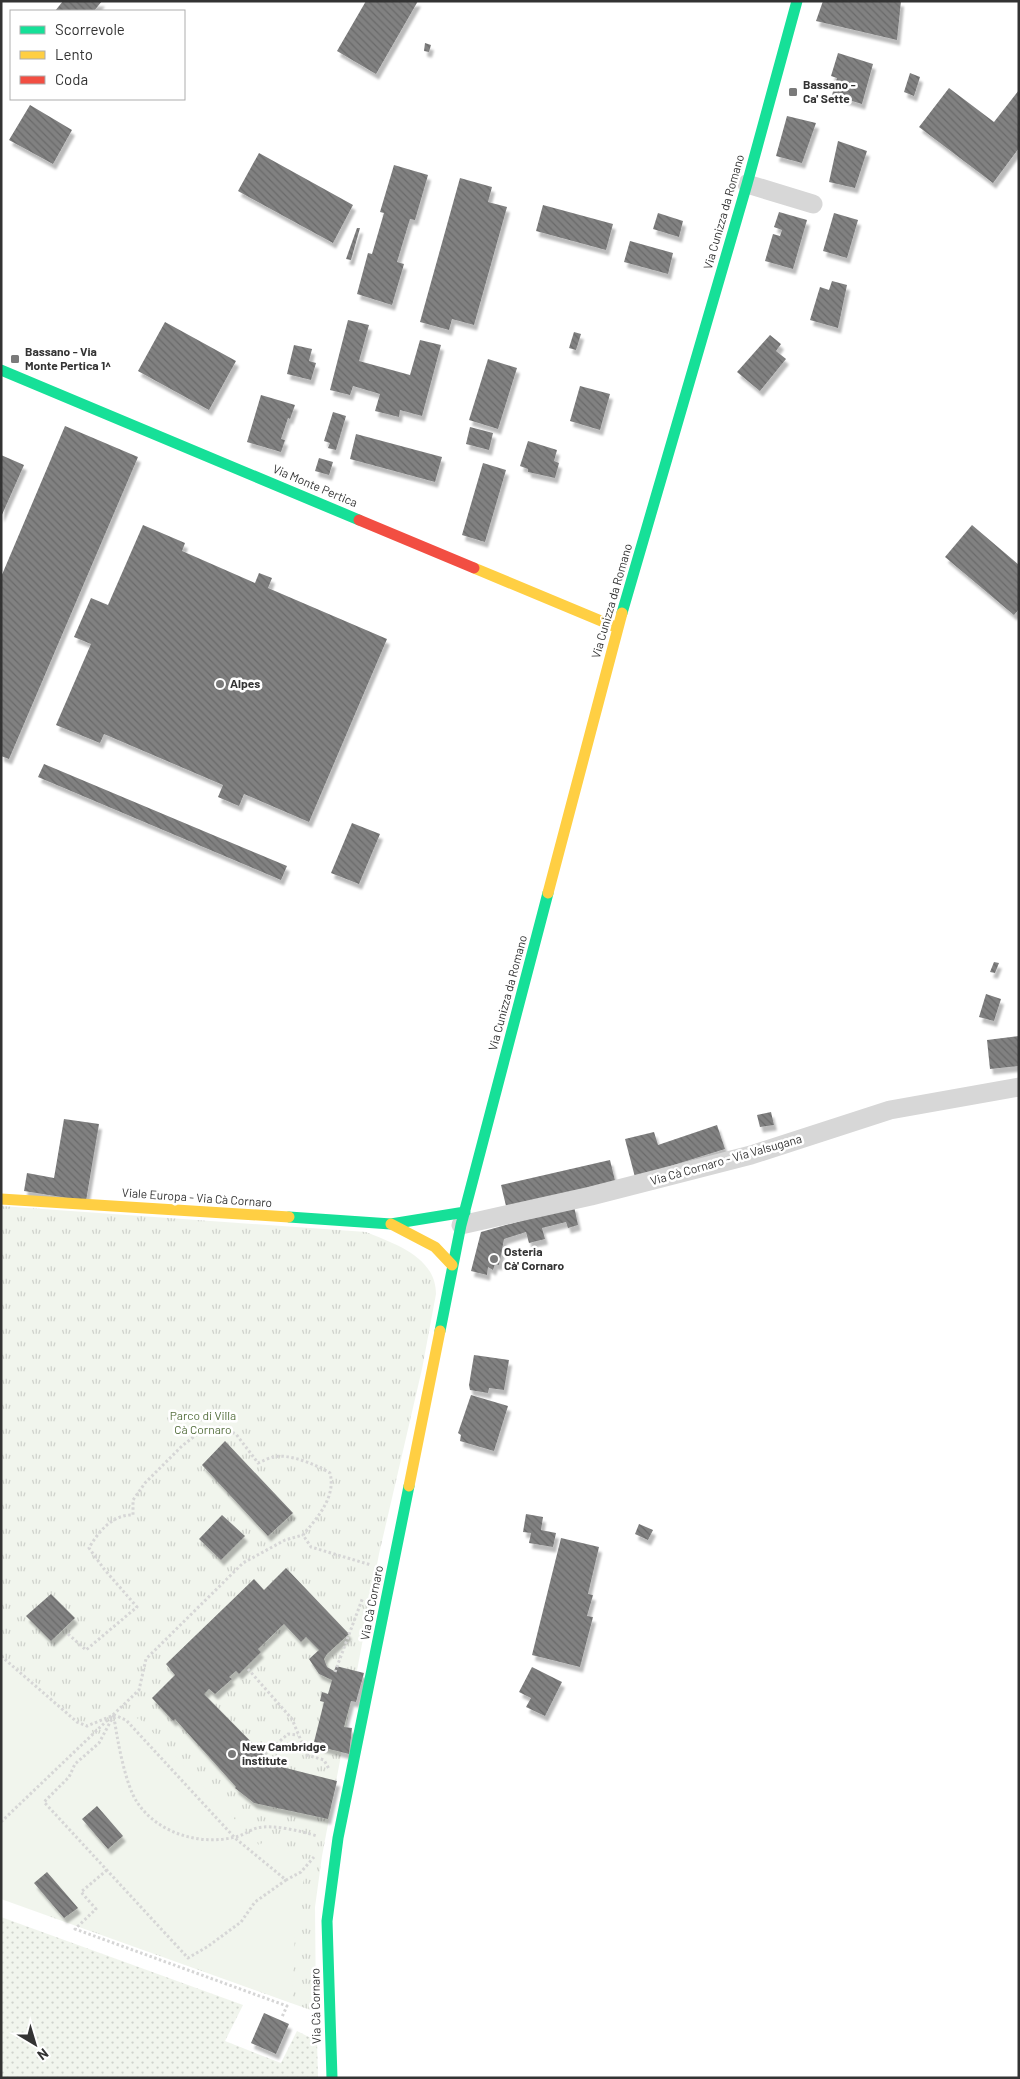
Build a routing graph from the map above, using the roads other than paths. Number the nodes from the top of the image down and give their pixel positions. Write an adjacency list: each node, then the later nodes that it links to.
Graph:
1 (796, 1): 2 (main road, Via Cunizza da Romano)
2 (747, 184): 3 (street); 5 (main road, Via Cunizza da Romano)
3 (813, 204)
4 (1, 370): 5 (main road, Via Monte Pertica)
5 (618, 628): 8 (main road, Via Cunizza da Romano)
6 (1019, 1087): 8 (street, Via Cà Cornaro - Via Valsugana)
7 (1, 1199): 9 (main road, Viale Europa - Via Cà Cornaro)
8 (463, 1218): 9 (main road); 10 (main road); 11 (main road, Via Cà Cornaro)
9 (391, 1224): 10 (main road)
10 (427, 1242): 11 (main road)
11 (452, 1265): 12 (main road, Via Cà Cornaro)
12 (332, 2078)

